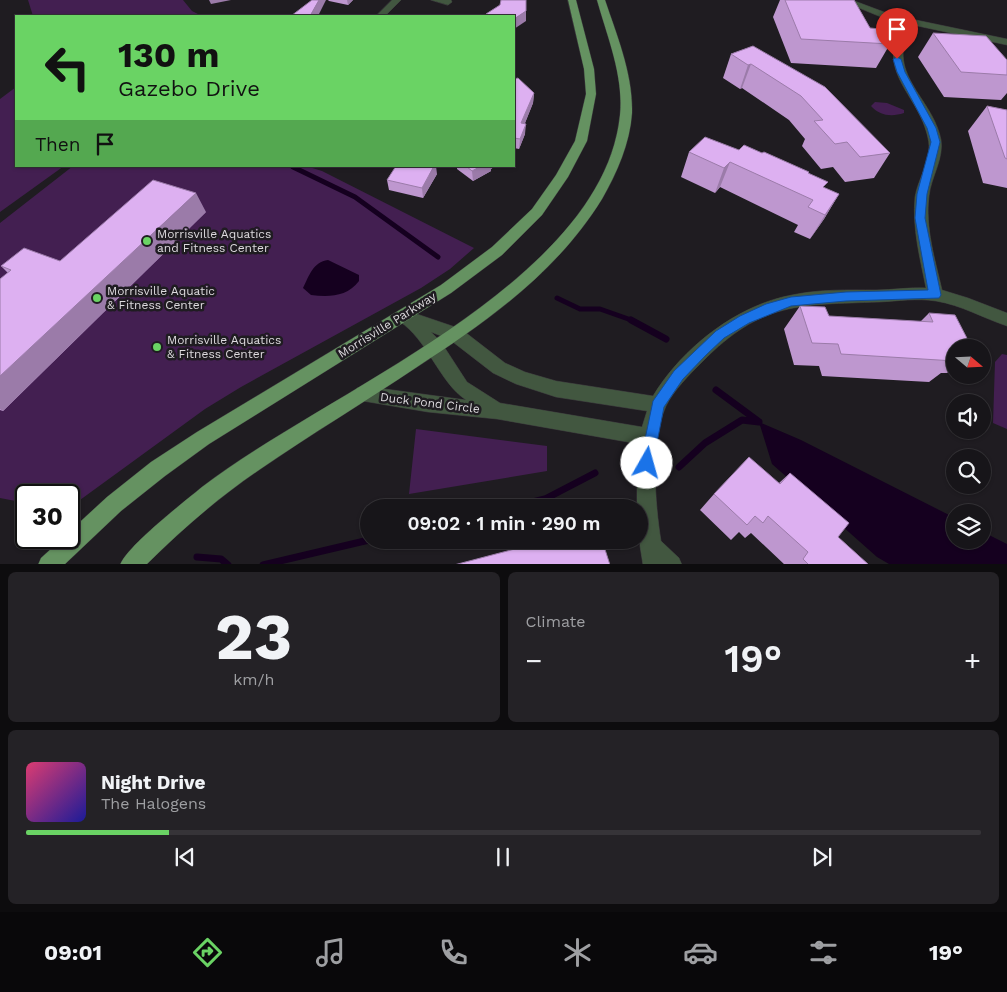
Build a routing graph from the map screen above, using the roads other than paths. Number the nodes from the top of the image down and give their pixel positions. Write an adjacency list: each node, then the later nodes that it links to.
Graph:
1 (397, 0): 7 (street)
2 (435, 0): 6 (street)
3 (572, 0): 11 (main road, Morrisville Parkway)
4 (600, 0): 13 (main road)
5 (844, 0): 8 (street)
6 (448, 2)
7 (381, 15)
8 (910, 22): 9 (street); 10 (street)
9 (1007, 42)
10 (935, 295): 12 (street); 16 (street)
11 (405, 316): 13 (street); 14 (street, Duck Pond Circle); 20 (main road, Morrisville Parkway)
12 (1007, 320)
13 (456, 334): 14 (main road); 16 (street)
14 (435, 347): 15 (main road); 17 (street, Duck Pond Circle)
15 (363, 394): 17 (street, Duck Pond Circle); 21 (main road)
16 (658, 405): 18 (street)
17 (497, 411): 18 (street, Duck Pond Circle)
18 (650, 437): 19 (street)
19 (652, 555): 22 (street)
20 (48, 564)
21 (130, 564)
22 (672, 564)

